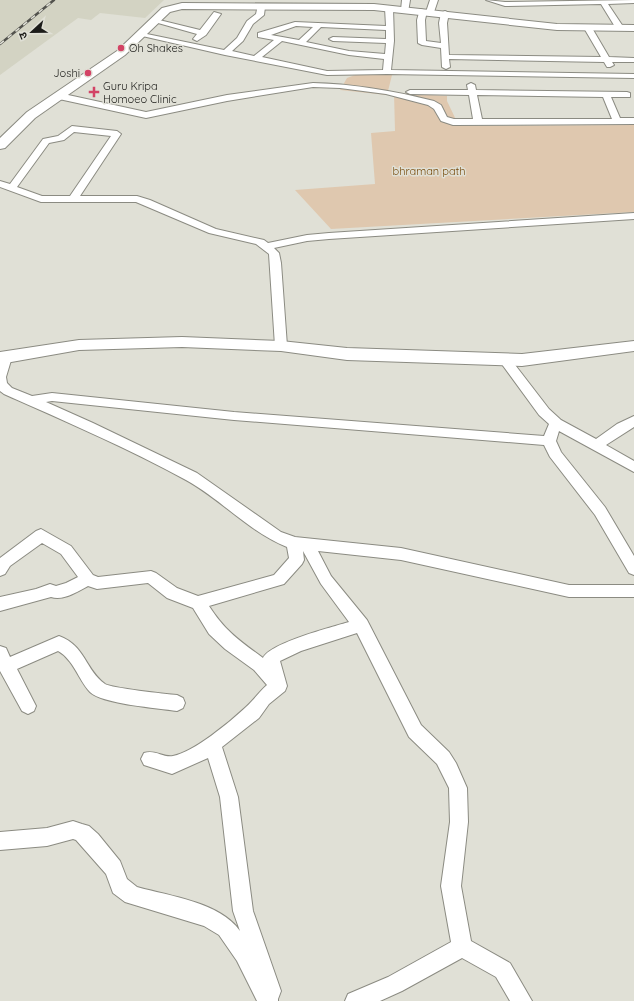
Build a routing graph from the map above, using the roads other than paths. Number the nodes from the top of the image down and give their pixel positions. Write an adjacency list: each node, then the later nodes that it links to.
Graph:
1 (434, 0): 10 (street)
2 (490, 0): 3 (street)
3 (572, 1): 5 (street)
4 (634, 1): 5 (street)
5 (603, 2): 17 (street)
6 (175, 4): 8 (street); 13 (street)
7 (405, 5): 9 (street); 10 (street)
8 (261, 7): 9 (street); 19 (street)
9 (389, 8): 15 (street)
10 (426, 11): 12 (street); 22 (street)
11 (217, 14): 20 (street)
12 (445, 14): 16 (street); 24 (street)
13 (155, 21): 20 (street); 21 (street)
14 (319, 25): 15 (street); 23 (street); 28 (street)
15 (390, 28): 27 (street)
16 (588, 28): 17 (street); 36 (street)
17 (620, 28): 18 (street)
18 (634, 28)
19 (245, 31): 23 (street); 31 (street)
20 (202, 33): 29 (street)
21 (142, 35): 29 (street); 48 (street)
22 (421, 35): 24 (street); 30 (street)
23 (262, 36): 25 (street)
24 (445, 37): 30 (street)
25 (280, 39): 28 (street); 35 (street)
26 (334, 39): 27 (street)
27 (390, 41): 33 (street)
28 (301, 43): 32 (street)
29 (192, 45): 31 (street)
30 (445, 46): 34 (street)
31 (225, 53): 35 (street)
32 (349, 54): 33 (street); 39 (street)
33 (387, 57): 38 (street)
34 (445, 57): 36 (street); 42 (street)
35 (255, 59): 39 (street)
36 (606, 59): 37 (street); 44 (street)
37 (634, 60)
38 (387, 72): 39 (street); 42 (street)
39 (327, 73): 43 (street)
40 (470, 73): 42 (street); 44 (street); 45 (street)
41 (634, 76): 44 (street)
42 (447, 83): 45 (street); 46 (street)
43 (313, 85): 46 (street); 48 (street)
44 (624, 88): 47 (street)
45 (472, 93): 47 (street); 51 (street)
46 (394, 94): 51 (street)
47 (606, 95): 49 (street)
48 (59, 96): 52 (street)
49 (617, 121): 50 (street); 51 (street)
50 (634, 121)
51 (478, 122)
52 (0, 145)
53 (0, 184): 54 (street)
54 (11, 189): 55 (street); 55 (street)
55 (73, 199): 57 (street)
56 (634, 216): 57 (street)
57 (268, 246): 58 (street)
58 (281, 346): 60 (street); 61 (street)
59 (634, 346): 61 (street)
60 (3, 357): 62 (street)
61 (505, 360): 65 (street)
62 (0, 377): 63 (street)
63 (31, 401): 66 (street); 69 (street)
64 (634, 421): 67 (street)
65 (556, 423): 66 (street); 67 (street)
66 (549, 441): 70 (street)
67 (596, 446): 68 (street)
68 (634, 467)
69 (300, 543): 73 (street); 74 (street); 76 (street)
70 (634, 569)
71 (0, 570): 72 (street)
72 (88, 579): 74 (street); 75 (street)
73 (634, 591)
74 (198, 603): 78 (street)
75 (0, 604)
76 (361, 625): 78 (street); 84 (street)
77 (3, 660): 79 (street); 80 (street)
78 (279, 686): 81 (street)
79 (177, 703)
80 (28, 706)
81 (212, 744): 82 (street); 86 (street)
82 (150, 759)
83 (0, 841): 85 (street)
84 (462, 947): 87 (street); 88 (street)
85 (268, 1001)
86 (275, 1001)
87 (356, 1001)
88 (522, 1001)

